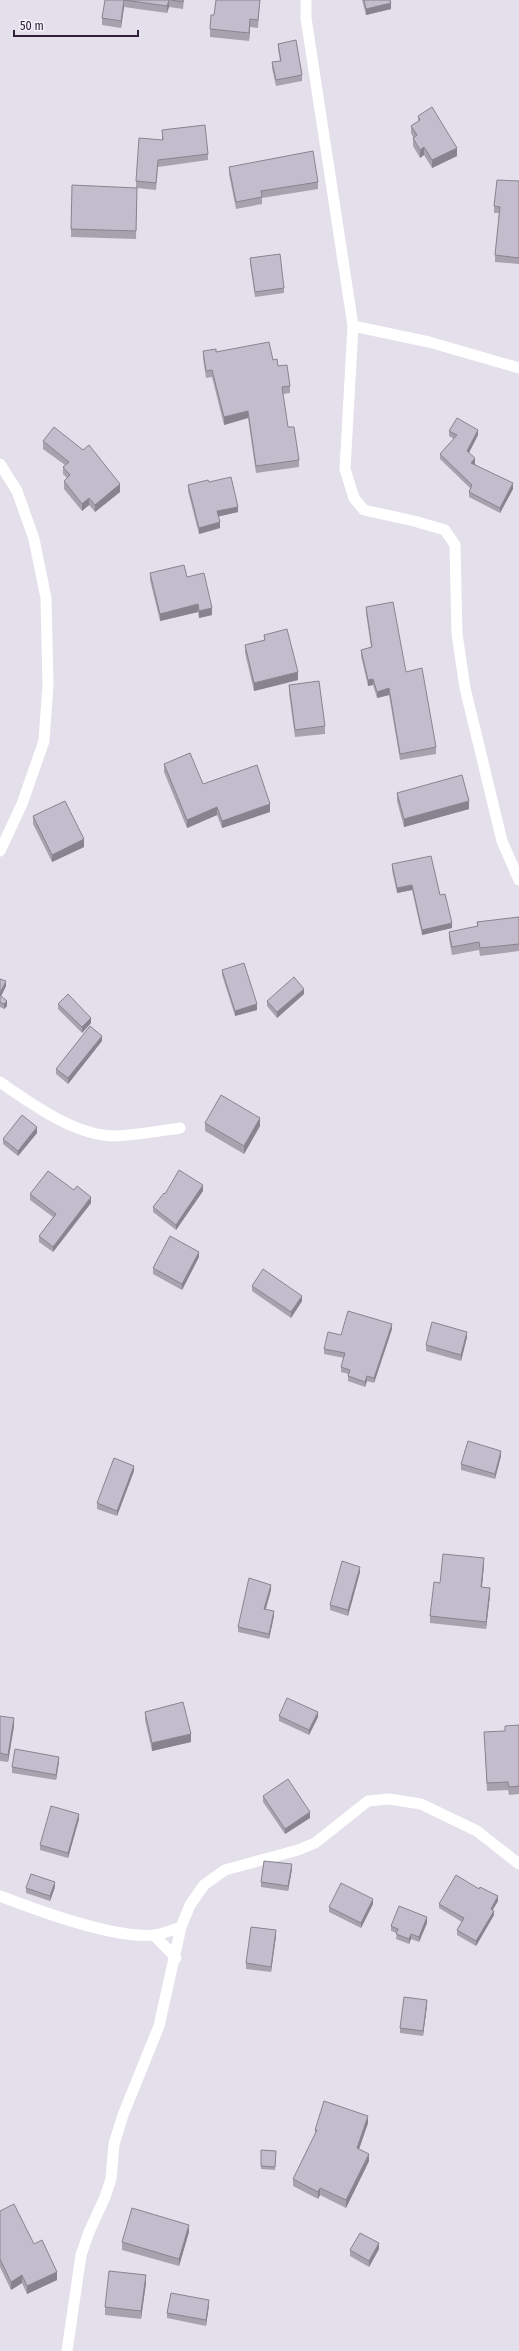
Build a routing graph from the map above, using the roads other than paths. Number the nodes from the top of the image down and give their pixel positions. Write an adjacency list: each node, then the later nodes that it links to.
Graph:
1 (306, 0): 2 (street)
2 (353, 326): 3 (street); 6 (street)
3 (519, 368)
4 (0, 464): 5 (street)
5 (0, 851)
6 (519, 880)
7 (0, 1082): 8 (street)
8 (180, 1128)
9 (519, 1864): 11 (street)
10 (0, 1896): 12 (street)
11 (181, 1928): 12 (street); 13 (street)
12 (154, 1935): 13 (street)
13 (176, 1958): 14 (street)
14 (67, 2351)

